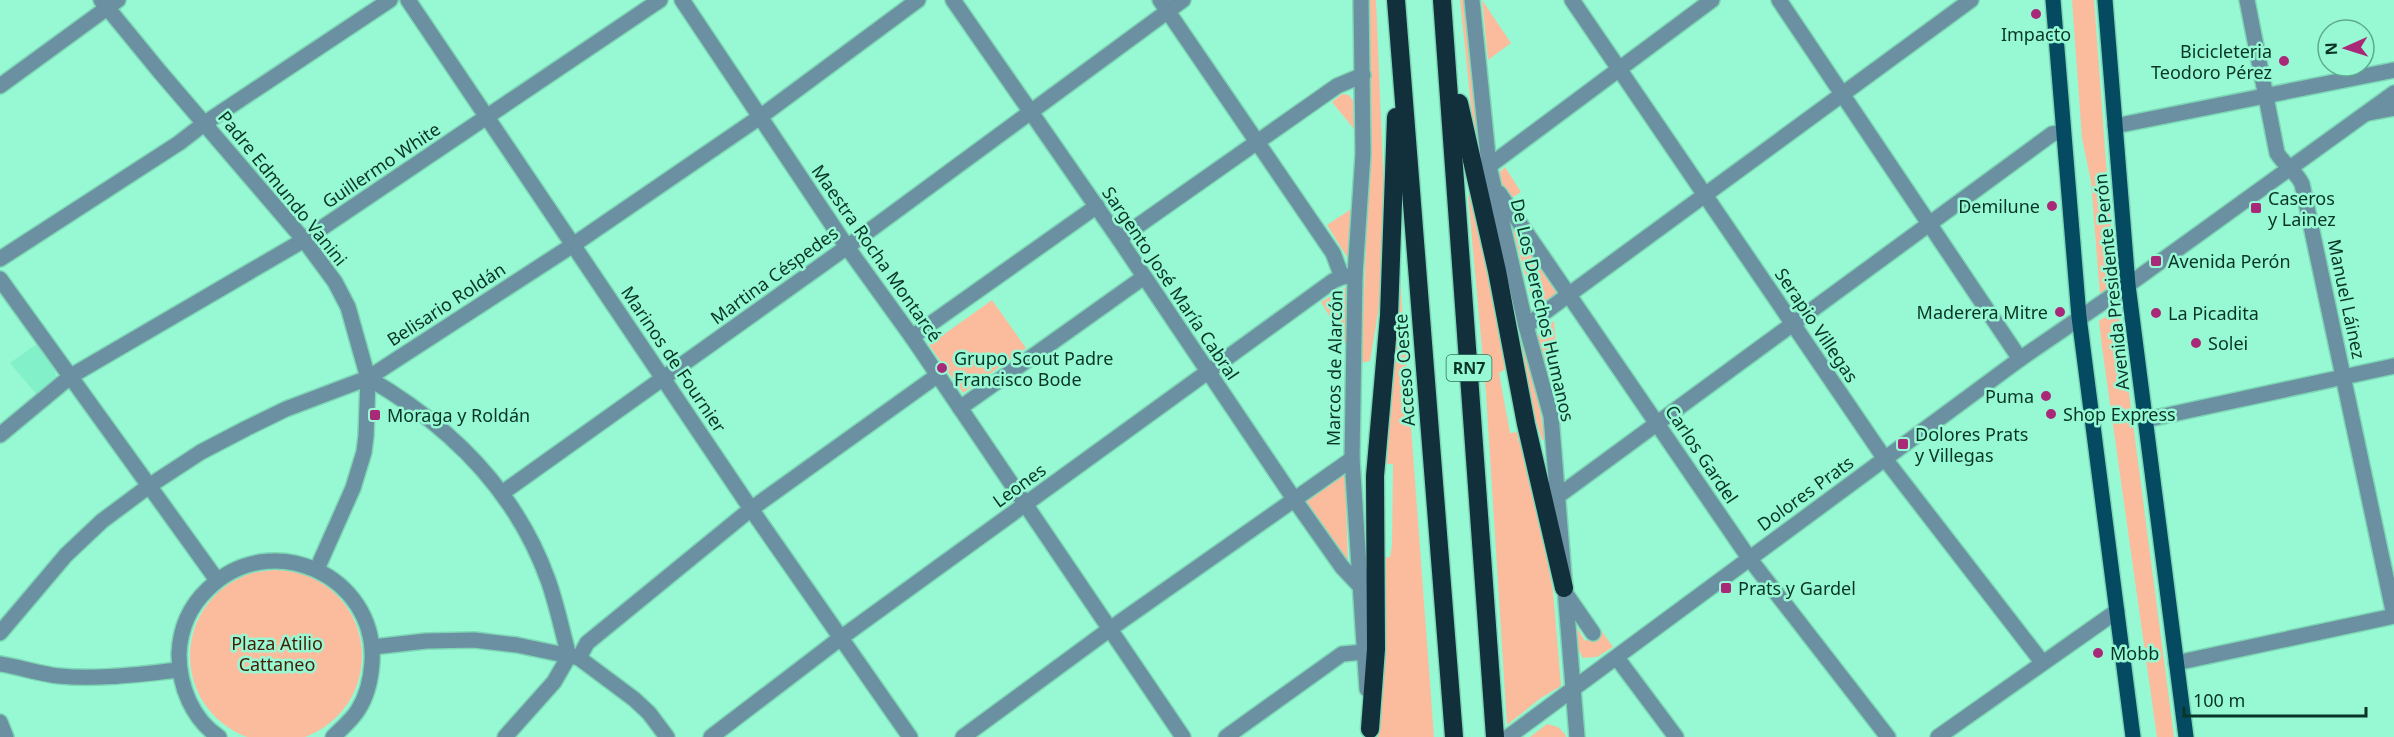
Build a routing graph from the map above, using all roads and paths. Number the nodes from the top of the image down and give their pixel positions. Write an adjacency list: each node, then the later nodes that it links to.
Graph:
1 (390, 0): 35 (street)
2 (408, 0): 33 (street, Marinos de Fournier)
3 (660, 0): 33 (street, Guillermo White)
4 (682, 0): 34 (street, Maestra Rocha Montarcé)
5 (918, 0): 34 (street, Belisario Roldán)
6 (953, 0): 31 (street, Sargento José María Cabral)
7 (1183, 0): 20 (street, Martina Céspedes)
8 (1361, 0): 25 (street, Marcos de Alarcón)
9 (1396, 0): 22 (highway, Acceso Oeste / RN7)
10 (1443, 0): 21 (highway, RN7)
11 (1472, 0): 39 (street, De Los Derechos Humanos)
12 (1572, 0): 23 (street, Serapio Villegas)
13 (1712, 0): 23 (street)
14 (1779, 0): 28 (street)
15 (1971, 0): 28 (street)
16 (2053, 0): 37 (main road, Avenida Presidente Perón)
17 (2105, 0): 36 (main road, Avenida Presidente Perón)
18 (2247, 0): 29 (street, Manuel Láinez)
19 (108, 3): 26 (street); 35 (street, Padre Edmundo Vanini)
20 (1164, 6): 31 (street, Martina Céspedes); 38 (street)
21 (1446, 42): 83 (highway); 112 (highway, RN7)
22 (1400, 49): 100 (highway); 111 (highway, Acceso Oeste / RN7)
23 (1619, 68): 39 (street); 42 (street, Serapio Villegas)
24 (2394, 70): 29 (street)
25 (1364, 75): 38 (street); 50 (street, Marcos de Alarcón)
26 (0, 86)
27 (2394, 93): 32 (street, Dolores Prats)
28 (1844, 94): 42 (street); 44 (street)
29 (2265, 96): 36 (street); 40 (street, Manuel Láinez)
30 (2394, 108): 32 (street)
31 (1031, 112): 43 (street, Sargento José María Cabral); 48 (street, Martina Céspedes)
32 (2364, 114): 40 (street, Dolores Prats)
33 (488, 117): 46 (street, Guillermo White); 47 (street, Marinos de Fournier)
34 (760, 117): 47 (street, Belisario Roldán); 48 (street, Maestra Rocha Montarcé)
35 (205, 123): 46 (street, Padre Edmundo Vanini); 49 (street)
36 (2115, 126): 53 (main road, Avenida Presidente Perón)
37 (2062, 132): 44 (street); 55 (main road, Avenida Presidente Perón)
38 (1259, 142): 45 (street); 50 (street)
39 (1489, 166): 41 (street, De Los Derechos Humanos)
40 (2289, 166): 53 (street, Dolores Prats); 64 (street, Manuel Láinez)
41 (1494, 186): 54 (street, Carlos Gardel); 56 (street, De Los Derechos Humanos)
42 (1707, 196): 54 (street); 57 (street, Serapio Villegas)
43 (1096, 206): 45 (street, Sargento José María Cabral); 58 (street)
44 (1931, 223): 57 (street); 59 (street)
45 (1119, 239): 51 (street, Sargento José María Cabral)
46 (304, 240): 63 (street, Guillermo White); 65 (street, Padre Edmundo Vanini)
47 (573, 245): 65 (street, Belisario Roldán); 66 (street, Marinos de Fournier)
48 (846, 247): 58 (street, Maestra Rocha Montarcé); 66 (street, Martina Céspedes)
49 (0, 259)
50 (1349, 276): 61 (street, Leones); 71 (street, Marcos de Alarcón)
51 (1144, 277): 61 (street, Sargento José María Cabral); 67 (street)
52 (0, 279): 63 (street)
53 (2128, 285): 55 (street, Dolores Prats); 68 (main road, Avenida Presidente Perón)
54 (1569, 295): 56 (street); 69 (street, Carlos Gardel)
55 (2079, 317): 59 (street, Dolores Prats); 84 (main road, Avenida Presidente Perón)
56 (1526, 326): 75 (street, De Los Derechos Humanos)
57 (1793, 326): 69 (street); 72 (street, Serapio Villegas)
58 (912, 337): 62 (street, Maestra Rocha Montarcé)
59 (2020, 359): 72 (street, Dolores Prats)
60 (2394, 366): 64 (street)
61 (1207, 372): 76 (street, Sargento José María Cabral); 77 (street, Leones)
62 (938, 375): 67 (street, Maestra Rocha Montarcé); 78 (street)
63 (71, 376): 70 (street, Guillermo White); 73 (street)
64 (2343, 377): 68 (street); 85 (street, Manuel Láinez)
65 (368, 378): 73 (street, Belisario Roldán); 74 (street); 80 (street, Padre Edmundo Vanini)
66 (664, 378): 74 (street, Martina Céspedes); 78 (street, Marinos de Fournier)
67 (960, 408): 77 (street, Maestra Rocha Montarcé)
68 (2145, 420): 95 (main road, Avenida Presidente Perón)
69 (1657, 423): 75 (street); 79 (street, Carlos Gardel)
70 (0, 435)
71 (1352, 459): 76 (street); 82 (street, Marcos de Alarcón)
72 (1885, 459): 79 (street, Dolores Prats); 94 (street, Serapio Villegas)
73 (149, 486): 81 (street); 87 (street, Belisario Roldán)
74 (502, 493): 92 (street)
75 (1558, 496): 83 (street, De Los Derechos Humanos)
76 (1294, 499): 82 (street, Sargento José María Cabral); 86 (street)
77 (1024, 505): 86 (street, Maestra Rocha Montarcé); 89 (street, Leones)
78 (751, 509): 89 (street, Marinos de Fournier); 92 (street)
79 (1749, 558): 93 (street, Dolores Prats); 116 (street, Carlos Gardel)
80 (317, 569): 81 (street); 90 (street)
81 (217, 580): 97 (street)
82 (1359, 586): 91 (street, Marcos de Alarcón)
83 (1564, 591): 88 (street); 98 (street, De Los Derechos Humanos)
84 (2117, 611): 94 (street); 118 (main road, Avenida Presidente Perón)
85 (2394, 616): 95 (street)
86 (1110, 629): 108 (street); 109 (street, Maestra Rocha Montarcé)
87 (0, 633)
88 (1593, 633)
89 (842, 637): 106 (street, Leones); 107 (street, Marinos de Fournier)
90 (373, 647): 92 (street); 103 (street)
91 (1364, 652): 100 (street, Marcos de Alarcón); 110 (street)
92 (574, 657): 104 (street); 105 (street)
93 (1617, 658): 98 (street, Dolores Prats); 115 (street)
94 (2042, 662): 117 (street)
95 (2176, 663): 119 (main road, Avenida Presidente Perón)
96 (0, 664): 97 (street)
97 (179, 670): 102 (street)
98 (1572, 690): 113 (street, Dolores Prats); 114 (street, De Los Derechos Humanos)
99 (0, 722): 101 (street)
100 (1370, 733)
101 (6, 737)
102 (219, 737)
103 (334, 737)
104 (505, 737)
105 (667, 737)
106 (711, 737)
107 (910, 737)
108 (963, 737)
109 (1183, 737)
110 (1226, 737)
111 (1454, 737)
112 (1495, 737)
113 (1508, 737)
114 (1577, 737)
115 (1676, 737)
116 (1888, 737)
117 (1938, 737)
118 (2133, 737)
119 (2186, 737)

